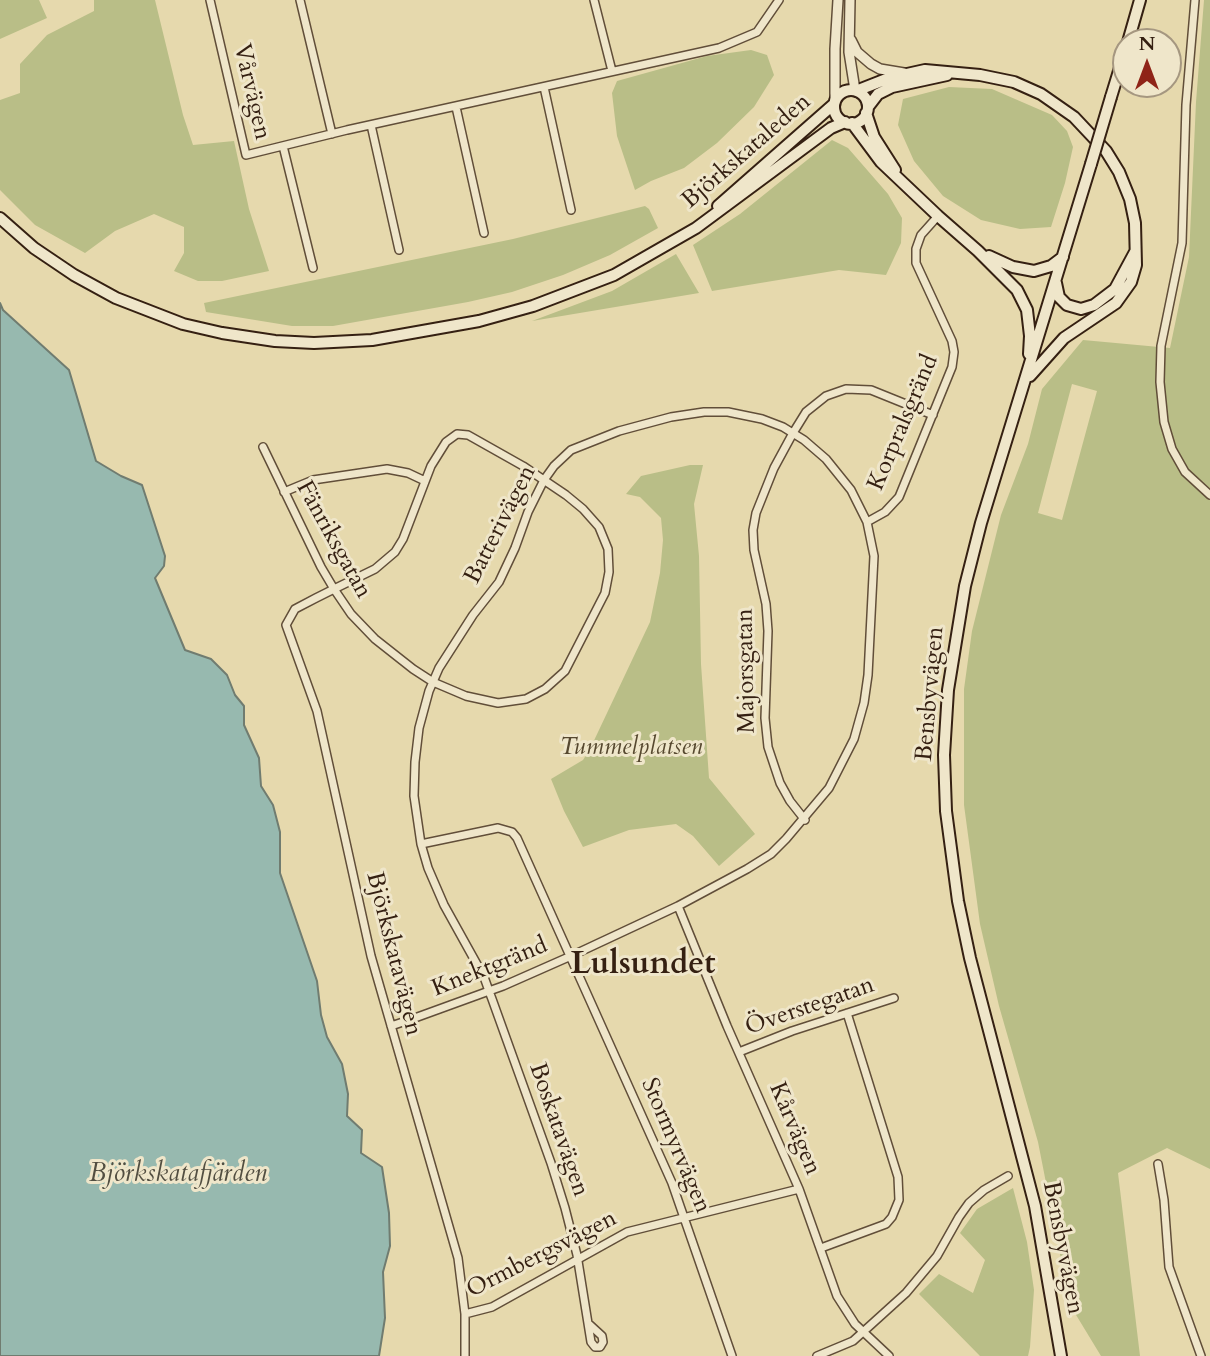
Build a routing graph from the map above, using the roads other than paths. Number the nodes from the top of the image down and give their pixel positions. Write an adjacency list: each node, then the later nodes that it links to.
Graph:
1 (210, 0): 23 (street, Vårvägen)
2 (300, 0): 22 (street)
3 (594, 0): 11 (street)
4 (779, 0): 11 (street, Vårvägen)
5 (838, 0): 17 (street)
6 (850, 0): 10 (street)
7 (1140, 0): 9 (main road)
8 (1195, 0): 44 (street)
9 (1132, 28)
10 (849, 31): 12 (street); 15 (street)
11 (612, 71): 14 (street, Vårvägen)
12 (905, 73): 13 (main road); 15 (main road)
13 (956, 73): 19 (main road); 32 (main road)
14 (544, 87): 18 (street, Vårvägen); 25 (street)
15 (855, 91): 17 (main road); 19 (main road)
16 (1112, 94): 33 (main road, Bensbyvägen, bridge)
17 (835, 102): 20 (main road); 28 (main road, Björkskataleden)
18 (456, 107): 21 (street, Vårvägen); 29 (street)
19 (867, 110): 20 (main road); 24 (main road)
20 (848, 123): 24 (main road); 28 (main road, Björkskataleden)
21 (371, 125): 22 (street, Vårvägen); 30 (street)
22 (332, 134): 23 (street, Vårvägen)
23 (283, 146): 34 (street, Vårvägen)
24 (898, 175): 26 (main road)
25 (571, 210)
26 (938, 216): 31 (main road); 37 (street, Korpralsgränd)
27 (0, 218): 28 (main road, Björkskataleden)
28 (687, 232)
29 (484, 233)
30 (399, 250)
31 (978, 251): 33 (main road); 36 (main road)
32 (1135, 252): 35 (main road); 36 (main road)
33 (1063, 257): 35 (main road, Bensbyvägen)
34 (313, 268)
35 (1056, 281): 36 (main road, Bensbyvägen)
36 (1022, 391): 70 (main road, Bensbyvägen)
37 (933, 415): 38 (street, Majorsgatan); 45 (street, Korpralsgränd)
38 (793, 433): 41 (street, Batterivägen); 45 (street, Batterivägen); 48 (street, Majorsgatan)
39 (449, 438): 41 (street, Fänriksgatan); 42 (street, Björkskatavägen)
40 (263, 447): 43 (street, Fänriksgatan)
41 (544, 480): 47 (street, Batterivägen); 47 (street, Fänriksgatan)
42 (425, 481): 43 (street); 46 (street, Björkskatavägen)
43 (284, 492): 46 (street, Fänriksgatan)
44 (1210, 495)
45 (866, 522): 48 (street, Batterivägen)
46 (334, 589): 47 (street, Fänriksgatan); 55 (street, Björkskatavägen)
47 (433, 682): 49 (street, Batterivägen)
48 (805, 820): 50 (street, Batterivägen)
49 (421, 845): 51 (street, Stormyrvägen); 52 (street, Batterivägen)
50 (678, 906): 51 (street, Knektgränd); 56 (street, Kårvägen)
51 (571, 956): 52 (street, Knektgränd); 60 (street, Stormyrvägen)
52 (489, 991): 55 (street, Knektgränd); 62 (street, Boskatavägen)
53 (894, 998): 54 (street, Överstegatan)
54 (847, 1013): 56 (street, Överstegatan); 61 (street)
55 (391, 1026): 63 (street, Björkskatavägen)
56 (739, 1052): 59 (street, Kårvägen)
57 (1158, 1164): 71 (street)
58 (1008, 1176): 65 (street)
59 (799, 1189): 60 (street, Ormbergsvägen); 61 (street, Kårvägen)
60 (685, 1217): 62 (street, Ormbergsvägen); 67 (street, Stormyrvägen)
61 (821, 1248): 65 (street, Kårvägen)
62 (577, 1261): 63 (street, Ormbergsvägen); 64 (street, Boskatavägen)
63 (465, 1314): 66 (street, Björkskatavägen)
64 (590, 1325)
65 (863, 1333): 68 (street); 69 (street, Kårvägen)
66 (465, 1356)
67 (732, 1356)
68 (817, 1356)
69 (889, 1356)
70 (1061, 1356)
71 (1201, 1356)

